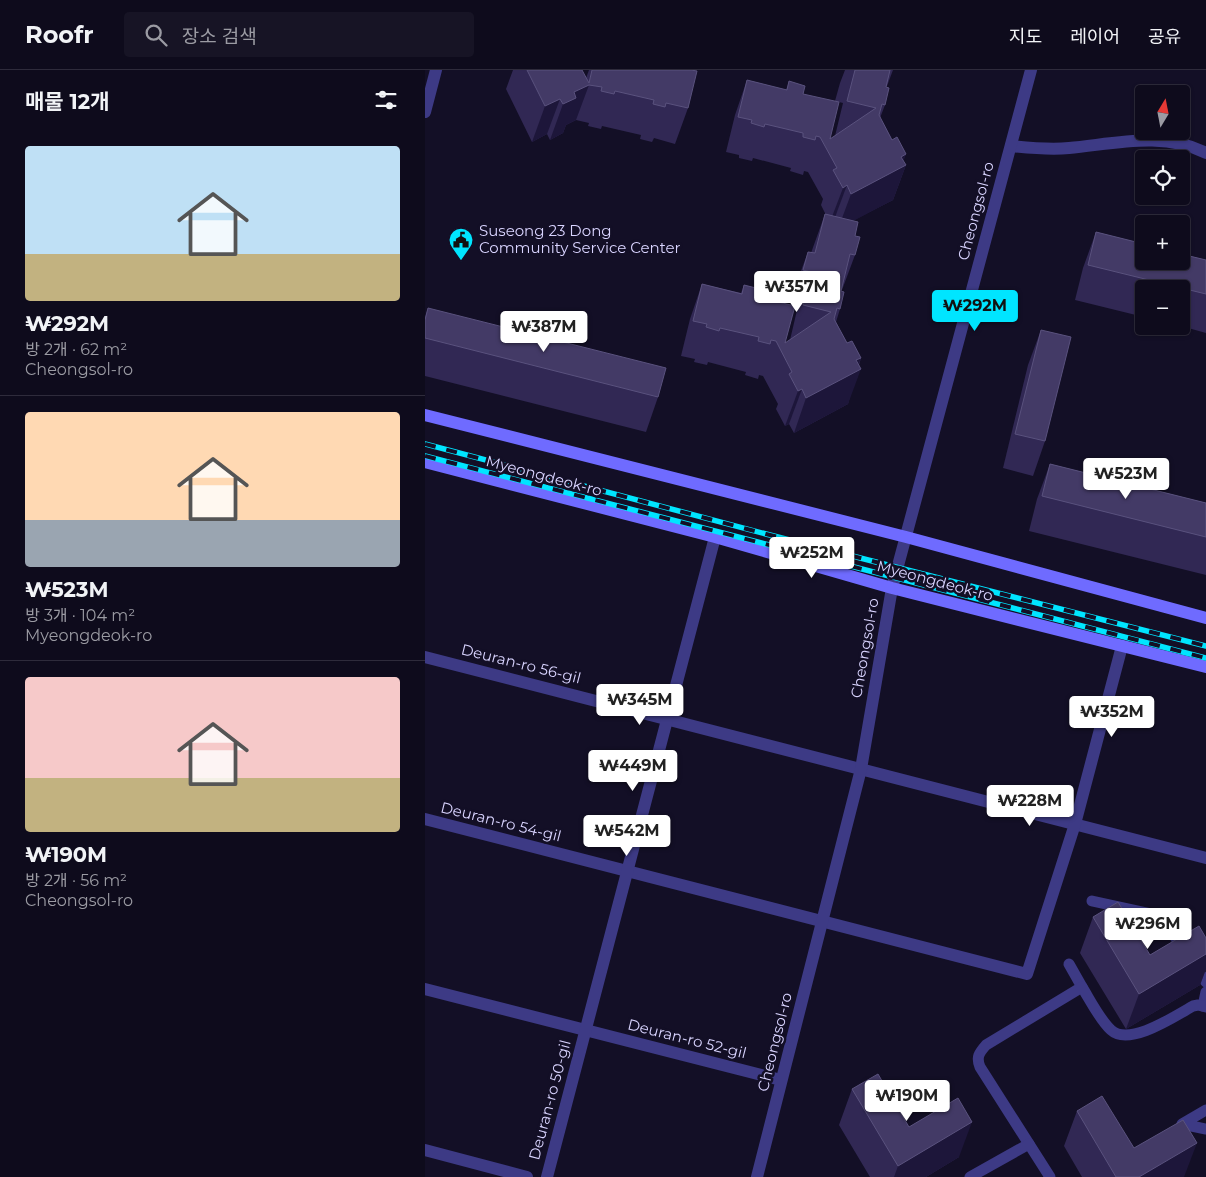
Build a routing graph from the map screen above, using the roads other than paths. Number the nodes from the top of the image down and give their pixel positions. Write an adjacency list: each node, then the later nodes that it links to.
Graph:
1 (436, 70): 3 (street)
2 (1031, 70): 4 (street, Cheongsol-ro)
3 (425, 112)
4 (1011, 146): 5 (street); 9 (street, Cheongsol-ro)
5 (1206, 153)
6 (425, 415): 9 (main road, Myeongdeok-ro)
7 (425, 462): 8 (main road, Myeongdeok-ro)
8 (715, 537): 10 (main road, Myeongdeok-ro); 15 (street)
9 (906, 537): 10 (street, Cheongsol-ro); 11 (main road, Myeongdeok-ro)
10 (892, 588): 12 (main road, Myeongdeok-ro); 16 (street, Cheongsol-ro)
11 (1206, 618)
12 (1122, 646): 14 (main road, Myeongdeok-ro); 18 (street)
13 (425, 657): 15 (street, Deuran-ro 56-gil)
14 (1206, 667)
15 (667, 719): 16 (street, Deuran-ro 56-gil); 20 (street)
16 (861, 769): 18 (street, Deuran-ro 56-gil); 22 (street, Cheongsol-ro)
17 (425, 819): 20 (street, Deuran-ro 54-gil)
18 (1075, 824): 19 (street, Deuran-ro 56-gil); 22 (street, Deuran-ro 54-gil)
19 (1206, 858)
20 (627, 872): 22 (street, Deuran-ro 54-gil); 29 (street)
21 (1092, 901): 24 (lane)
22 (823, 922): 30 (street, Cheongsol-ro)
23 (1069, 964): 25 (lane)
24 (1204, 976)
25 (1082, 987): 28 (lane); 33 (lane)
26 (425, 989): 29 (street, Deuran-ro 52-gil)
27 (1206, 992): 28 (lane)
28 (1204, 1006)
29 (585, 1030): 30 (street, Deuran-ro 52-gil); 36 (street, Deuran-ro 50-gil)
30 (781, 1080): 37 (street, Cheongsol-ro)
31 (1206, 1110): 32 (lane)
32 (1206, 1129)
33 (1029, 1144): 38 (lane); 39 (lane)
34 (425, 1150): 35 (street, Deuran-ro 50-gil)
35 (527, 1177)
36 (547, 1177)
37 (757, 1177)
38 (970, 1177)
39 (1050, 1177)

